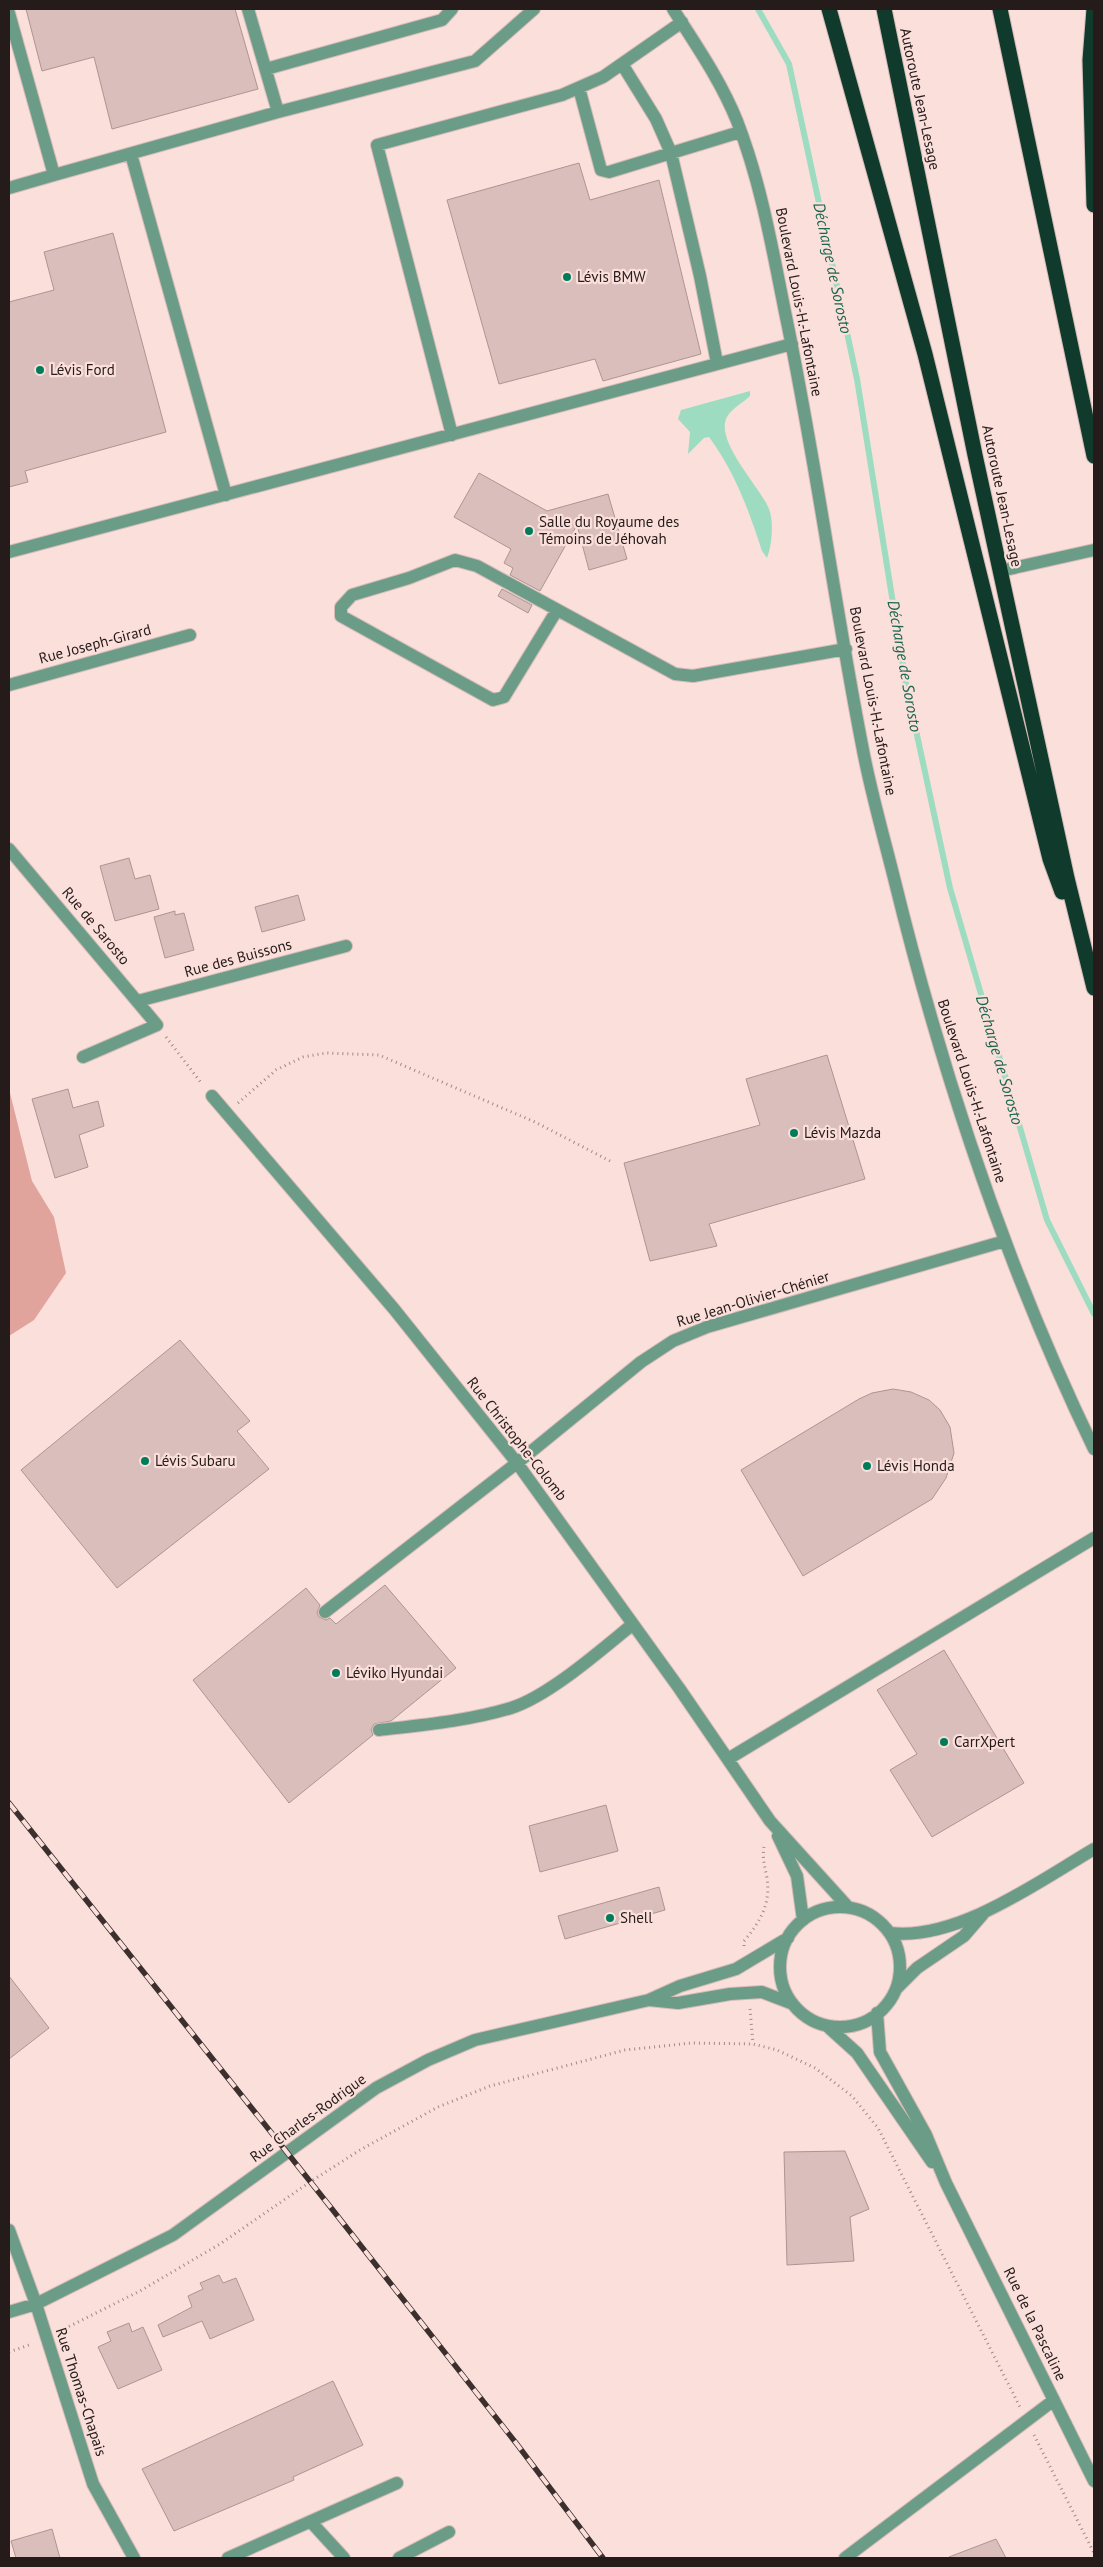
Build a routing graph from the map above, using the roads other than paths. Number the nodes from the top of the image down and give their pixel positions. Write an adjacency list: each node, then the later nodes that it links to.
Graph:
1 (248, 9): 12 (street)
2 (452, 9): 12 (street)
3 (534, 9): 14 (street)
4 (674, 9): 10 (street, Boulevard Louis-H.-Lafontaine)
5 (828, 9): 35 (highway)
6 (884, 9): 28 (highway, Autoroute Jean-Lesage)
7 (1000, 9): 24 (highway)
8 (1094, 9): 20 (highway)
9 (9, 13): 18 (street)
10 (682, 22): 11 (street); 15 (street, Boulevard Louis-H.-Lafontaine)
11 (622, 64): 13 (street); 16 (street)
12 (266, 69): 14 (street)
13 (579, 88): 16 (street); 23 (street)
14 (278, 112): 17 (street)
15 (740, 132): 16 (street); 21 (street, Boulevard Louis-H.-Lafontaine)
16 (671, 153): 22 (street)
17 (131, 154): 18 (street); 25 (street)
18 (54, 175): 19 (street)
19 (9, 188)
20 (1094, 206)
21 (792, 344): 22 (street); 31 (street, Boulevard Louis-H.-Lafontaine)
22 (716, 363): 23 (street)
23 (452, 435): 25 (street)
24 (1094, 456)
25 (226, 495): 27 (street)
26 (1094, 550): 28 (street)
27 (9, 552)
28 (1000, 571): 35 (highway, Autoroute Jean-Lesage)
29 (557, 610): 29 (street); 31 (street)
30 (190, 635): 32 (street, Rue Joseph-Girard)
31 (846, 649): 40 (street, Boulevard Louis-H.-Lafontaine)
32 (9, 685)
33 (9, 849): 37 (street, Rue de Sarosto)
34 (346, 946): 37 (street, Rue des Buissons)
35 (1082, 947): 36 (highway, Autoroute Jean-Lesage)
36 (1094, 988)
37 (138, 1001): 38 (street, Rue de Sarosto)
38 (83, 1057)
39 (212, 1096): 42 (street, Rue Christophe-Colomb)
40 (1005, 1241): 41 (street, Boulevard Louis-H.-Lafontaine); 42 (street, Rue Jean-Olivier-Chénier)
41 (1094, 1449)
42 (517, 1463): 44 (street, Rue Jean-Olivier-Chénier); 45 (street, Rue Christophe-Colomb)
43 (1094, 1538): 47 (street)
44 (325, 1612)
45 (633, 1624): 46 (street); 47 (street, Rue Christophe-Colomb)
46 (379, 1730)
47 (728, 1759): 48 (street, Rue Christophe-Colomb)
48 (770, 1821): 50 (street, Rue Christophe-Colomb); 52 (street, Rue Christophe-Colomb)
49 (1094, 1849): 51 (street)
50 (848, 1907): 52 (street); 53 (street)
51 (983, 1914): 53 (street); 55 (street)
52 (803, 1920): 54 (street)
53 (890, 1933): 55 (street)
54 (788, 1938): 56 (street, Rue Charles-Rodrigue); 57 (street)
55 (895, 1989): 58 (street)
56 (648, 2000): 57 (street, Rue Charles-Rodrigue); 62 (street, Rue Charles-Rodrigue)
57 (793, 2004): 59 (street)
58 (878, 2013): 59 (street); 60 (street, Rue de la Pascaline)
59 (827, 2026): 60 (street, Rue de la Pascaline)
60 (946, 2183): 64 (street, Rue de la Pascaline)
61 (9, 2230): 62 (street, Rue Thomas-Chapais)
62 (36, 2304): 63 (street, Rue Charles-Rodrigue); 69 (street, Rue Thomas-Chapais)
63 (9, 2312)
64 (1054, 2400): 65 (street, Rue de la Pascaline); 73 (street)
65 (1094, 2481)
66 (397, 2483): 67 (street)
67 (311, 2522): 70 (street); 71 (street)
68 (449, 2532): 72 (street)
69 (134, 2558)
70 (228, 2558)
71 (344, 2558)
72 (399, 2558)
73 (845, 2558)

